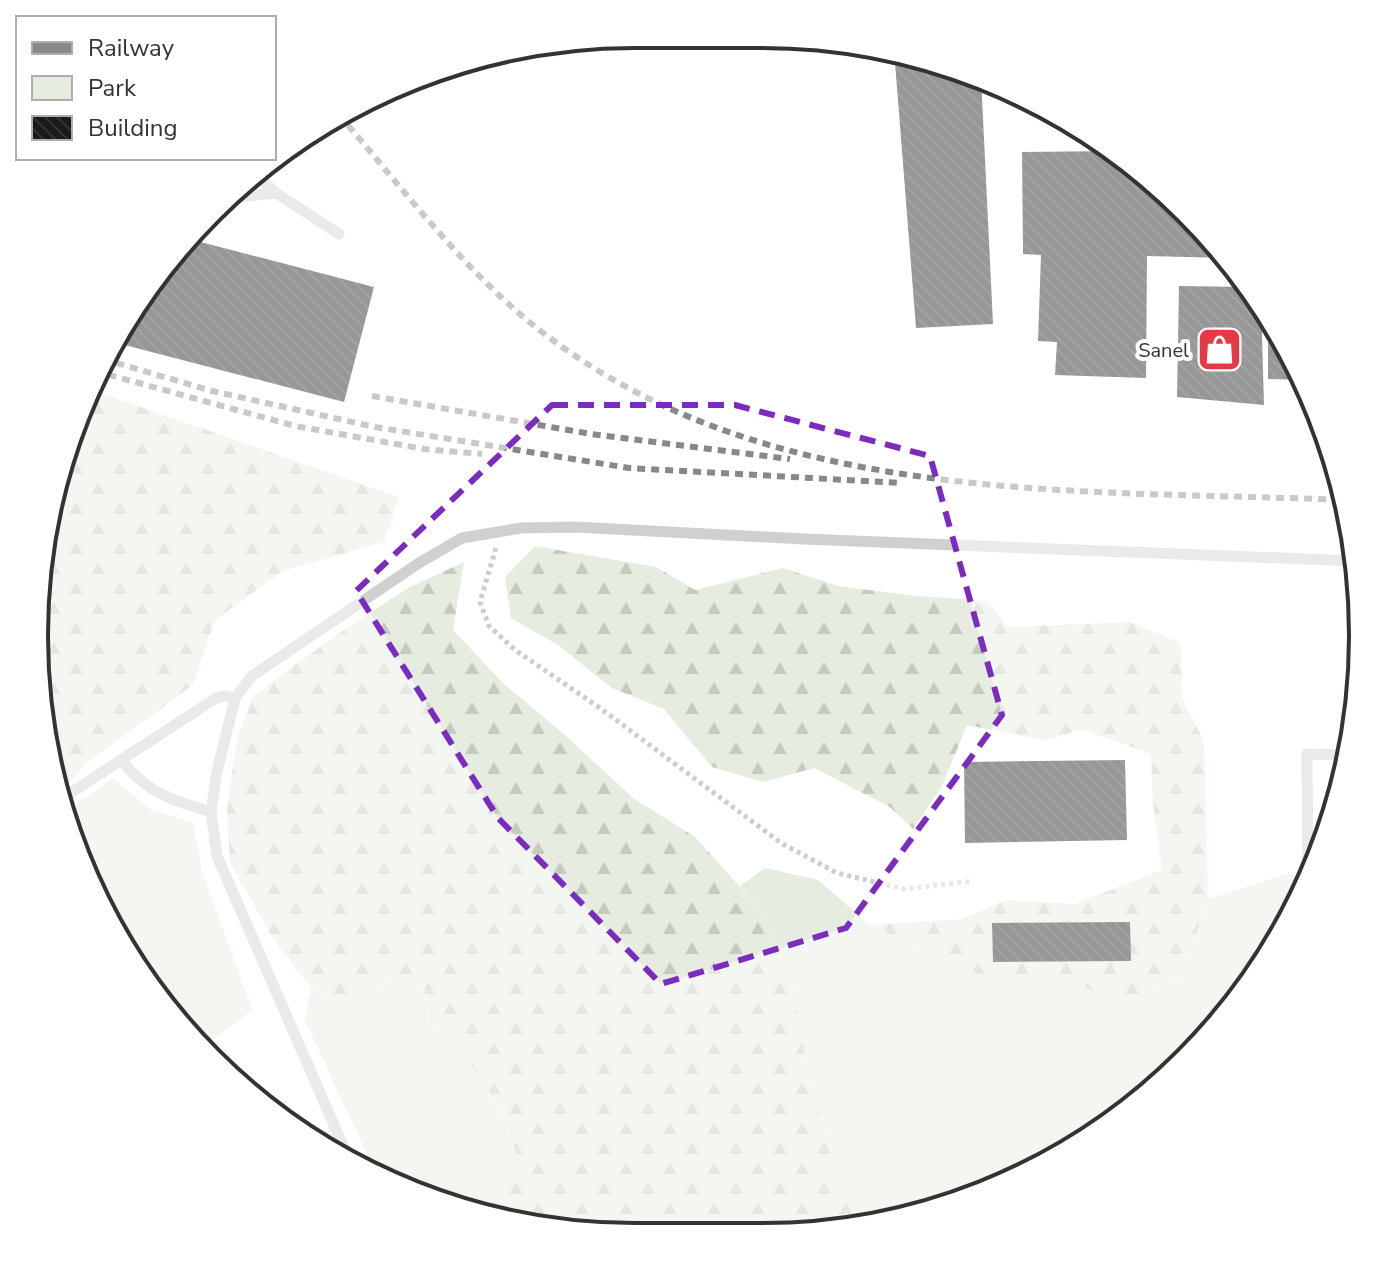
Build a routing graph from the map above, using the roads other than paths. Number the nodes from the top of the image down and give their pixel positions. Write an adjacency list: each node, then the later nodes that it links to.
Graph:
1 (263, 181): 2 (lane)
2 (276, 193): 3 (lane); 4 (lane)
3 (246, 196)
4 (339, 234)
5 (1344, 561): 6 (lane)
6 (235, 698): 8 (lane); 10 (lane)
7 (1337, 755): 11 (lane)
8 (121, 760): 9 (lane); 10 (lane)
9 (70, 794)
10 (211, 812): 12 (lane)
11 (1308, 850)
12 (342, 1144)

